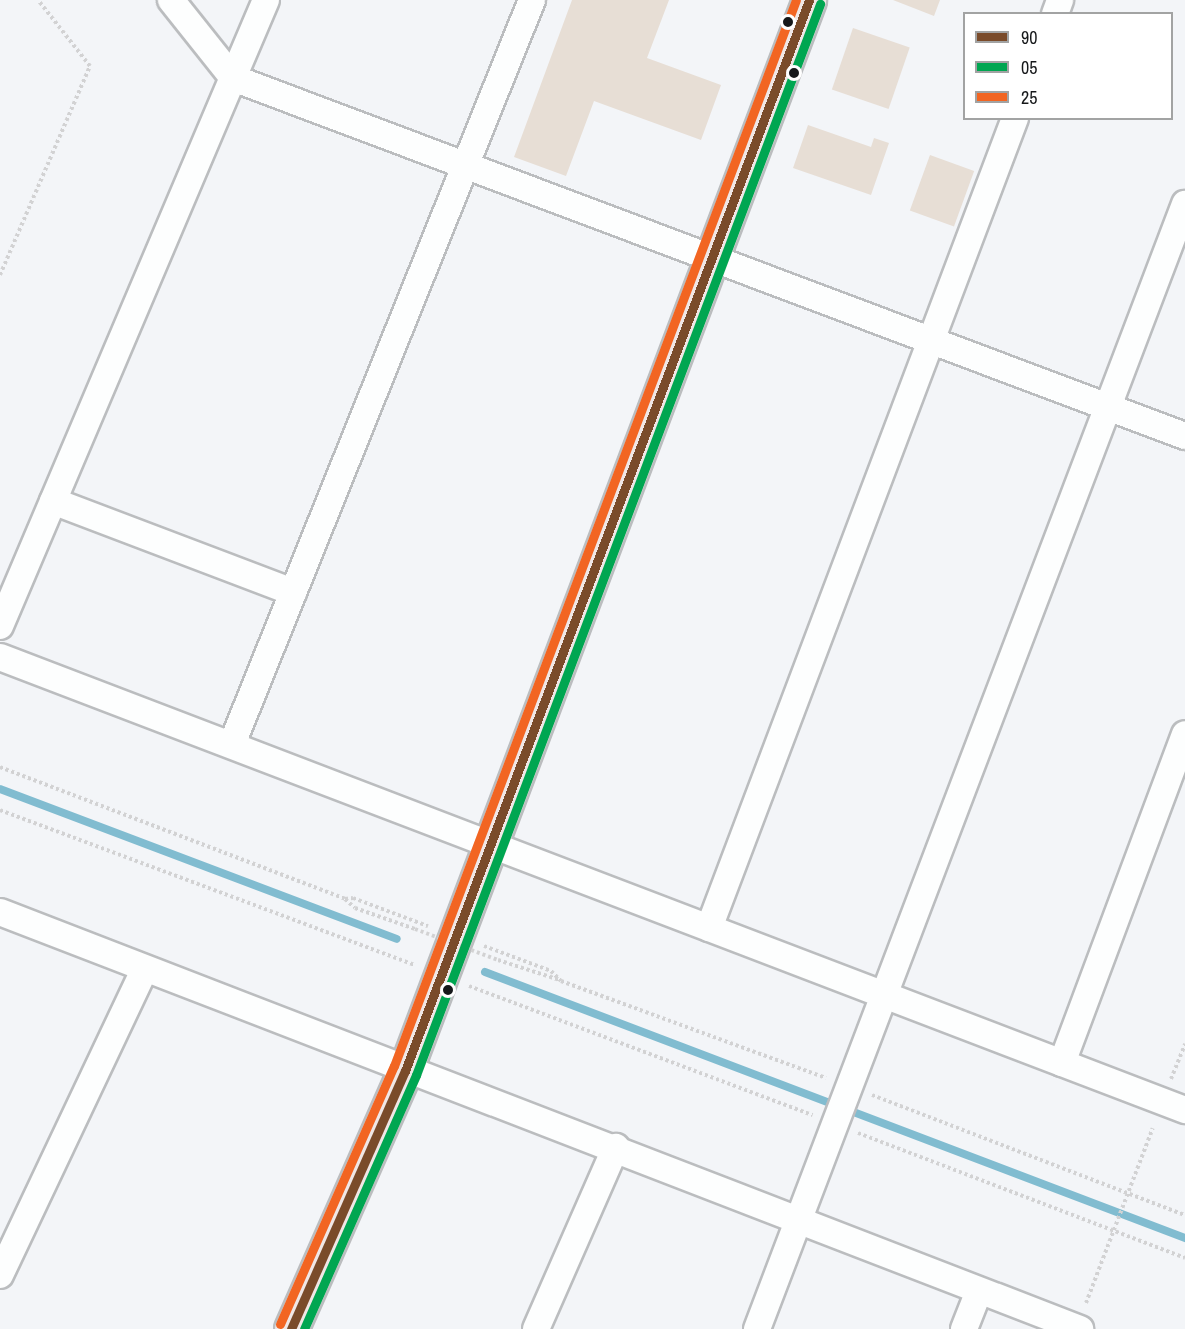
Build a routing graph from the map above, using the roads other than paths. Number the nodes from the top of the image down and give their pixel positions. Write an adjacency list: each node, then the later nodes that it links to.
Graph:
1 (171, 0): 5 (street)
2 (266, 0): 5 (street)
3 (532, 0): 7 (street)
4 (809, 0): 9 (main road)
5 (232, 78): 7 (street); 13 (street)
6 (1014, 120): 10 (street)
7 (465, 167): 9 (street); 14 (street)
8 (1185, 204): 11 (street)
9 (710, 259): 10 (street); 19 (main road)
10 (931, 339): 11 (street); 21 (street)
11 (1108, 406): 12 (street); 23 (street)
12 (1185, 436)
13 (53, 501): 14 (street); 15 (street)
14 (293, 592): 18 (street)
15 (0, 626)
16 (0, 657): 18 (street)
17 (1185, 734): 24 (street)
18 (232, 744): 19 (street)
19 (493, 843): 21 (street); 25 (main road)
20 (0, 912): 22 (street)
21 (709, 928): 23 (street)
22 (144, 970): 25 (street); 29 (street)
23 (882, 995): 24 (street); 28 (street)
24 (1062, 1063): 26 (street)
25 (405, 1071): 27 (street); 31 (main road)
26 (1185, 1110)
27 (616, 1147): 28 (street); 32 (street)
28 (796, 1222): 30 (street); 33 (street)
29 (0, 1275)
30 (979, 1291): 34 (street); 35 (street)
31 (291, 1329)
32 (536, 1329)
33 (757, 1329)
34 (964, 1329)
35 (1080, 1329)

